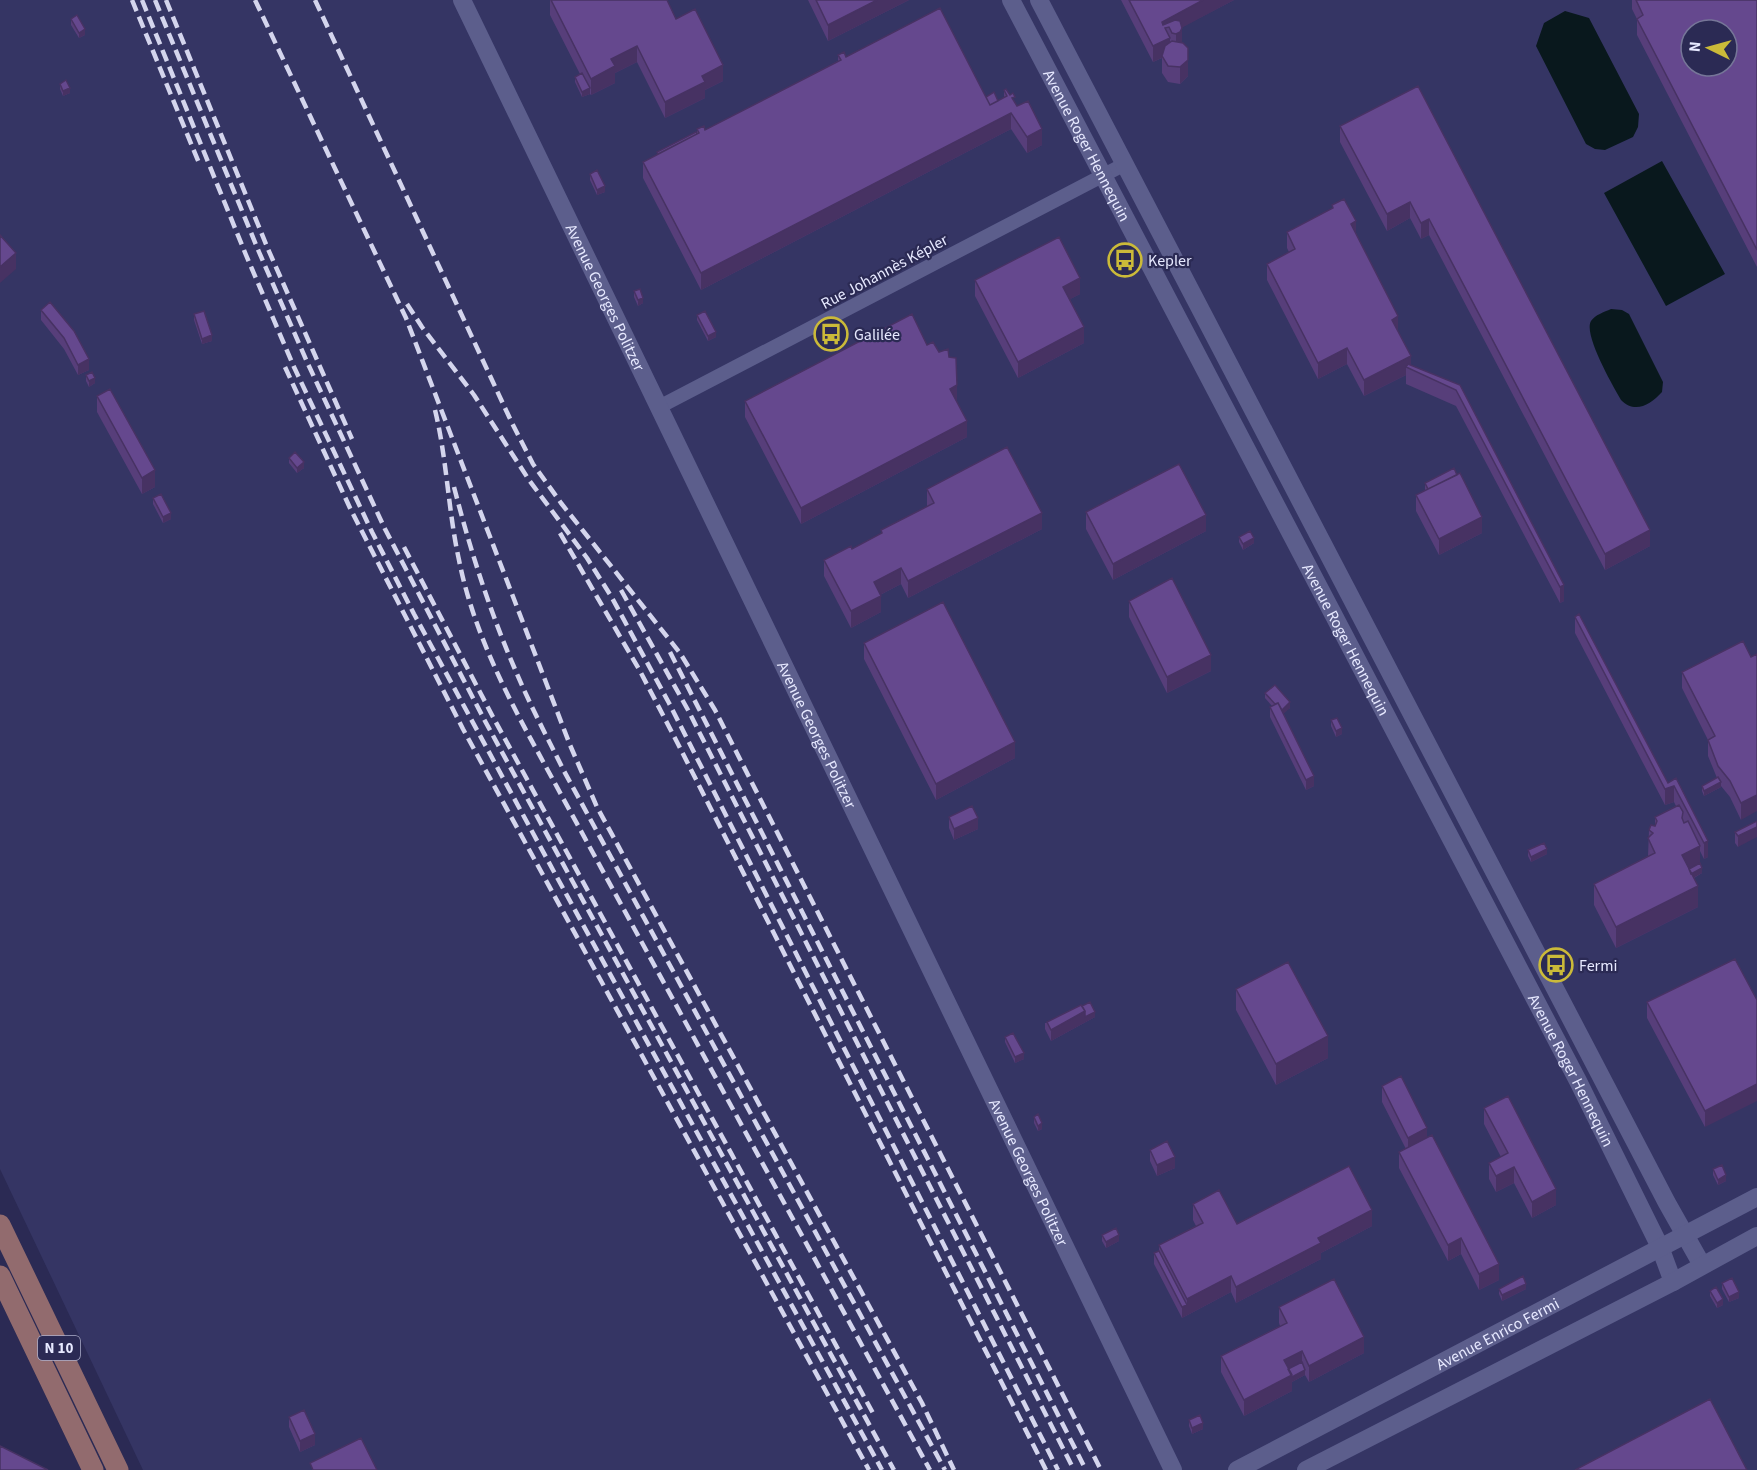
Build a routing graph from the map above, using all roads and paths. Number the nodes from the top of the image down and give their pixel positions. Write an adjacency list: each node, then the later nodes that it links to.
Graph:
1 (462, 0): 6 (street, Avenue Georges Politzer)
2 (1011, 0): 5 (street, Avenue Roger Hennequin)
3 (1039, 0): 4 (street, Avenue Roger Hennequin)
4 (1125, 164): 5 (street, Rue Johannès Képler); 9 (street, Avenue Roger Hennequin)
5 (1102, 175): 6 (street, Rue Johannès Képler); 11 (street, Avenue Roger Hennequin)
6 (659, 407): 17 (street, Avenue Georges Politzer)
7 (1757, 1197): 9 (street, Avenue Enrico Fermi)
8 (0, 1225): 16 (main road, N 10)
9 (1684, 1235): 11 (street, Avenue Enrico Fermi); 12 (street, Avenue Roger Hennequin)
10 (1757, 1236): 12 (street, Avenue Enrico Fermi)
11 (1660, 1247): 14 (street, Avenue Roger Hennequin); 18 (street, Avenue Enrico Fermi)
12 (1702, 1265): 14 (street, Avenue Enrico Fermi)
13 (0, 1276): 15 (main road, N 10)
14 (1673, 1282): 19 (street, Avenue Enrico Fermi)
15 (93, 1470)
16 (118, 1470)
17 (1173, 1470)
18 (1237, 1470)
19 (1306, 1470)

